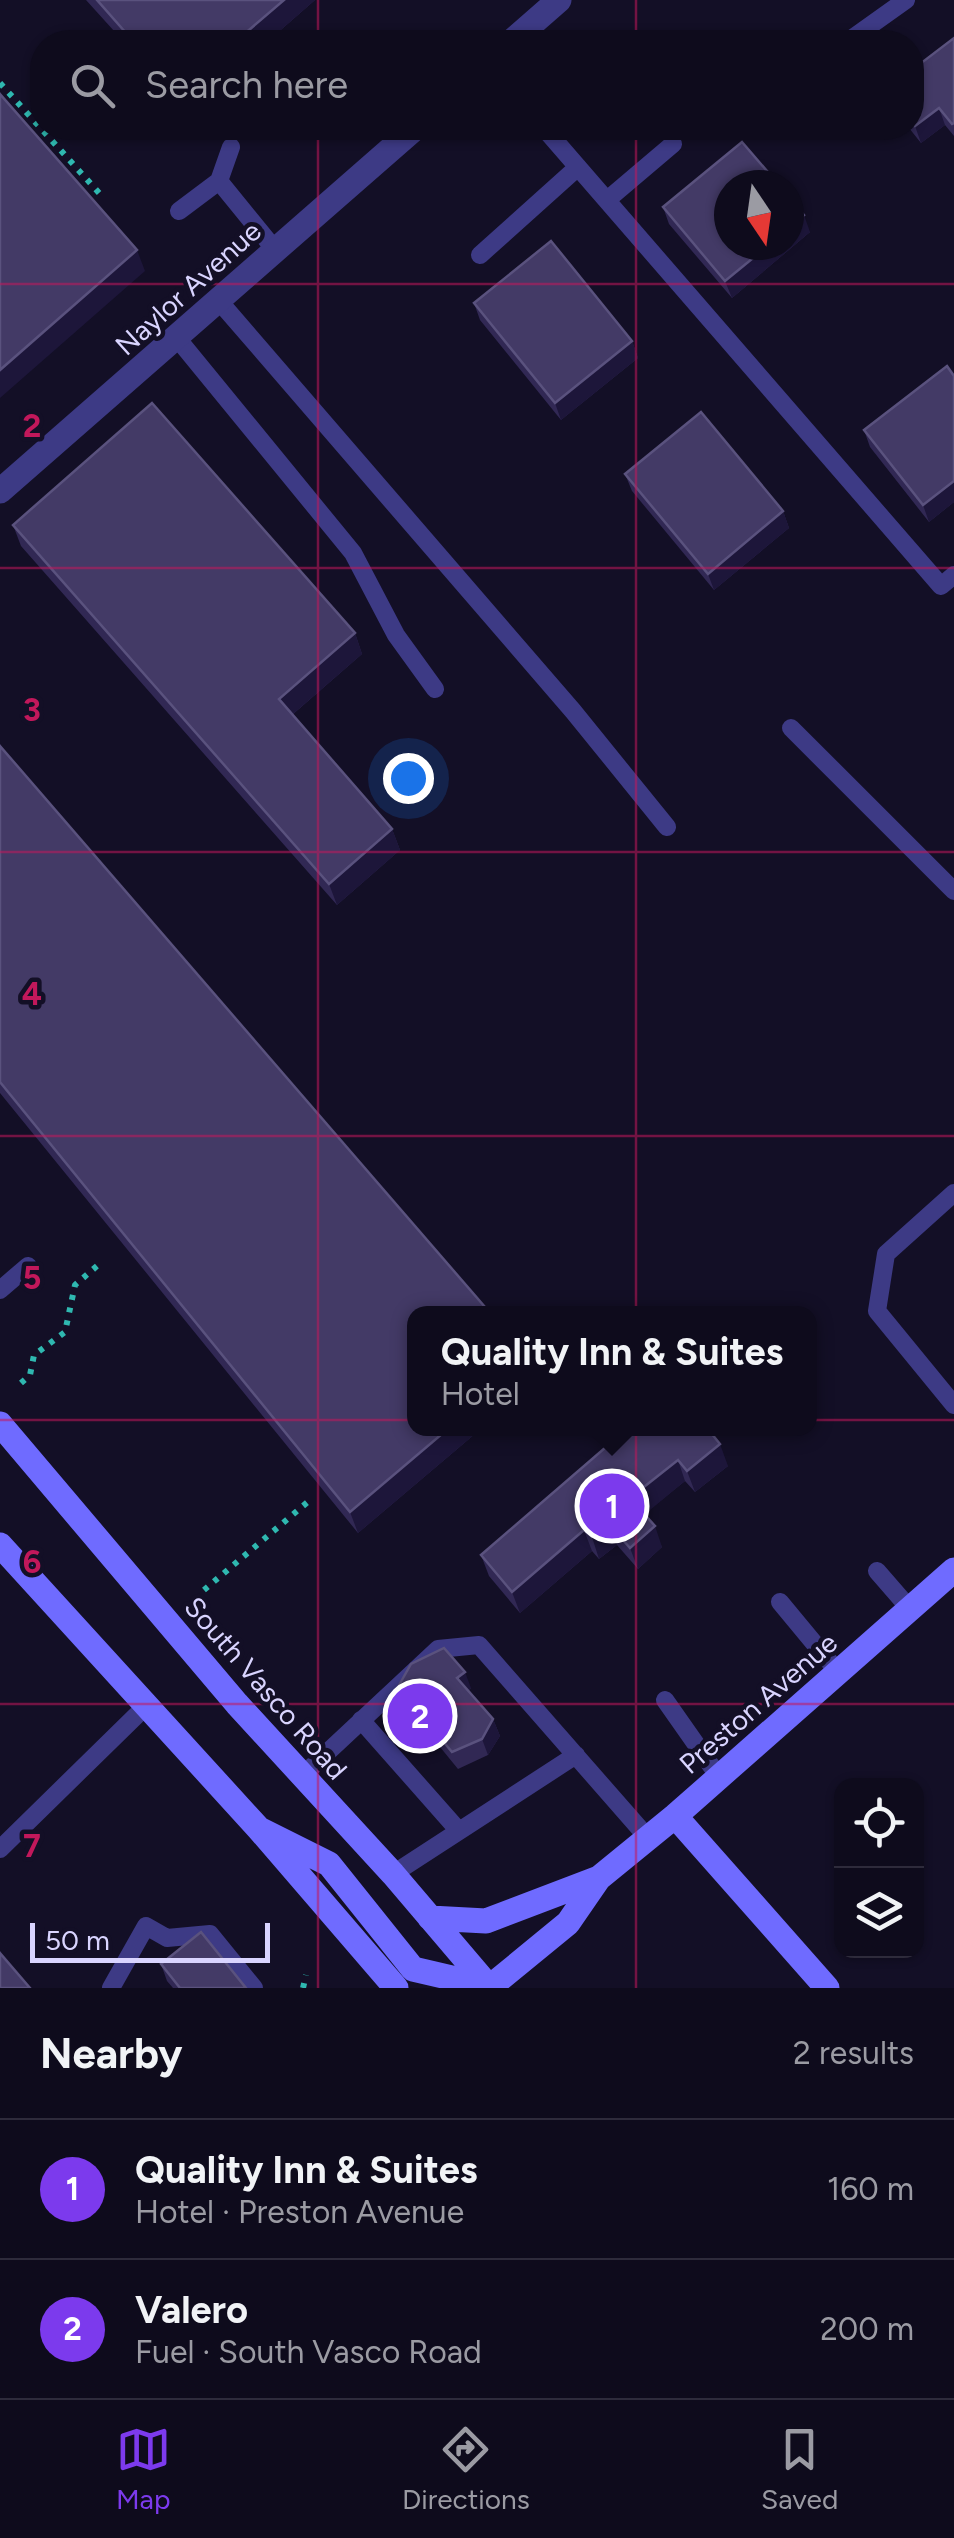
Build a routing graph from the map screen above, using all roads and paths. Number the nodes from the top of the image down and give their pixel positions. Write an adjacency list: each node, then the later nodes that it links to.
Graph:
1 (559, 0): 3 (street)
2 (906, 0): 4 (lane)
3 (525, 30)
4 (864, 30)
5 (0, 83): 6 (path)
6 (30, 116)
7 (51, 140): 14 (path)
8 (401, 140): 17 (street, Naylor Avenue)
9 (554, 140): 12 (lane)
10 (674, 144): 15 (lane)
11 (232, 147): 13 (lane)
12 (578, 167): 15 (lane); 18 (lane)
13 (219, 182): 16 (lane); 17 (lane)
14 (100, 194)
15 (607, 200): 22 (lane)
16 (180, 211)
17 (276, 251): 19 (street, Naylor Avenue)
18 (480, 255)
19 (219, 301): 20 (street, Naylor Avenue); 25 (lane)
20 (177, 338): 21 (street, Naylor Avenue); 23 (lane)
21 (0, 492)
22 (954, 574)
23 (435, 690)
24 (791, 728): 26 (lane)
25 (667, 826)
26 (954, 891)
27 (954, 1193): 32 (lane)
28 (28, 1266): 30 (lane)
29 (97, 1266): 31 (path)
30 (0, 1290)
31 (21, 1383)
32 (954, 1404)
33 (0, 1424): 46 (main road, South Vasco Road)
34 (310, 1500): 38 (path)
35 (0, 1546): 43 (main road)
36 (954, 1570): 40 (main road, Preston Avenue)
37 (876, 1571): 40 (lane)
38 (204, 1590)
39 (780, 1602): 41 (lane)
40 (910, 1609): 41 (main road, Preston Avenue)
41 (838, 1672): 47 (main road, Preston Avenue)
42 (665, 1700): 47 (lane)
43 (146, 1706): 49 (main road); 52 (lane)
44 (361, 1720): 45 (lane); 46 (lane); 50 (lane)
45 (576, 1755): 50 (lane); 51 (lane)
46 (302, 1776): 53 (main road, South Vasco Road)
47 (718, 1777): 48 (main road, Preston Avenue)
48 (675, 1816): 51 (main road, Preston Avenue); 62 (main road)
49 (259, 1830): 60 (main road); 61 (main road)
50 (459, 1831): 53 (lane)
51 (648, 1838): 54 (main road, Preston Avenue)
52 (0, 1849)
53 (392, 1874): 55 (main road, South Vasco Road)
54 (599, 1878): 55 (main road); 61 (main road)
55 (430, 1918): 61 (main road, South Vasco Road)
56 (306, 1975): 59 (path)
57 (111, 1988): 58 (lane)
58 (254, 1988)
59 (302, 1988)
60 (396, 1988)
61 (490, 1988)
62 (828, 1988)

